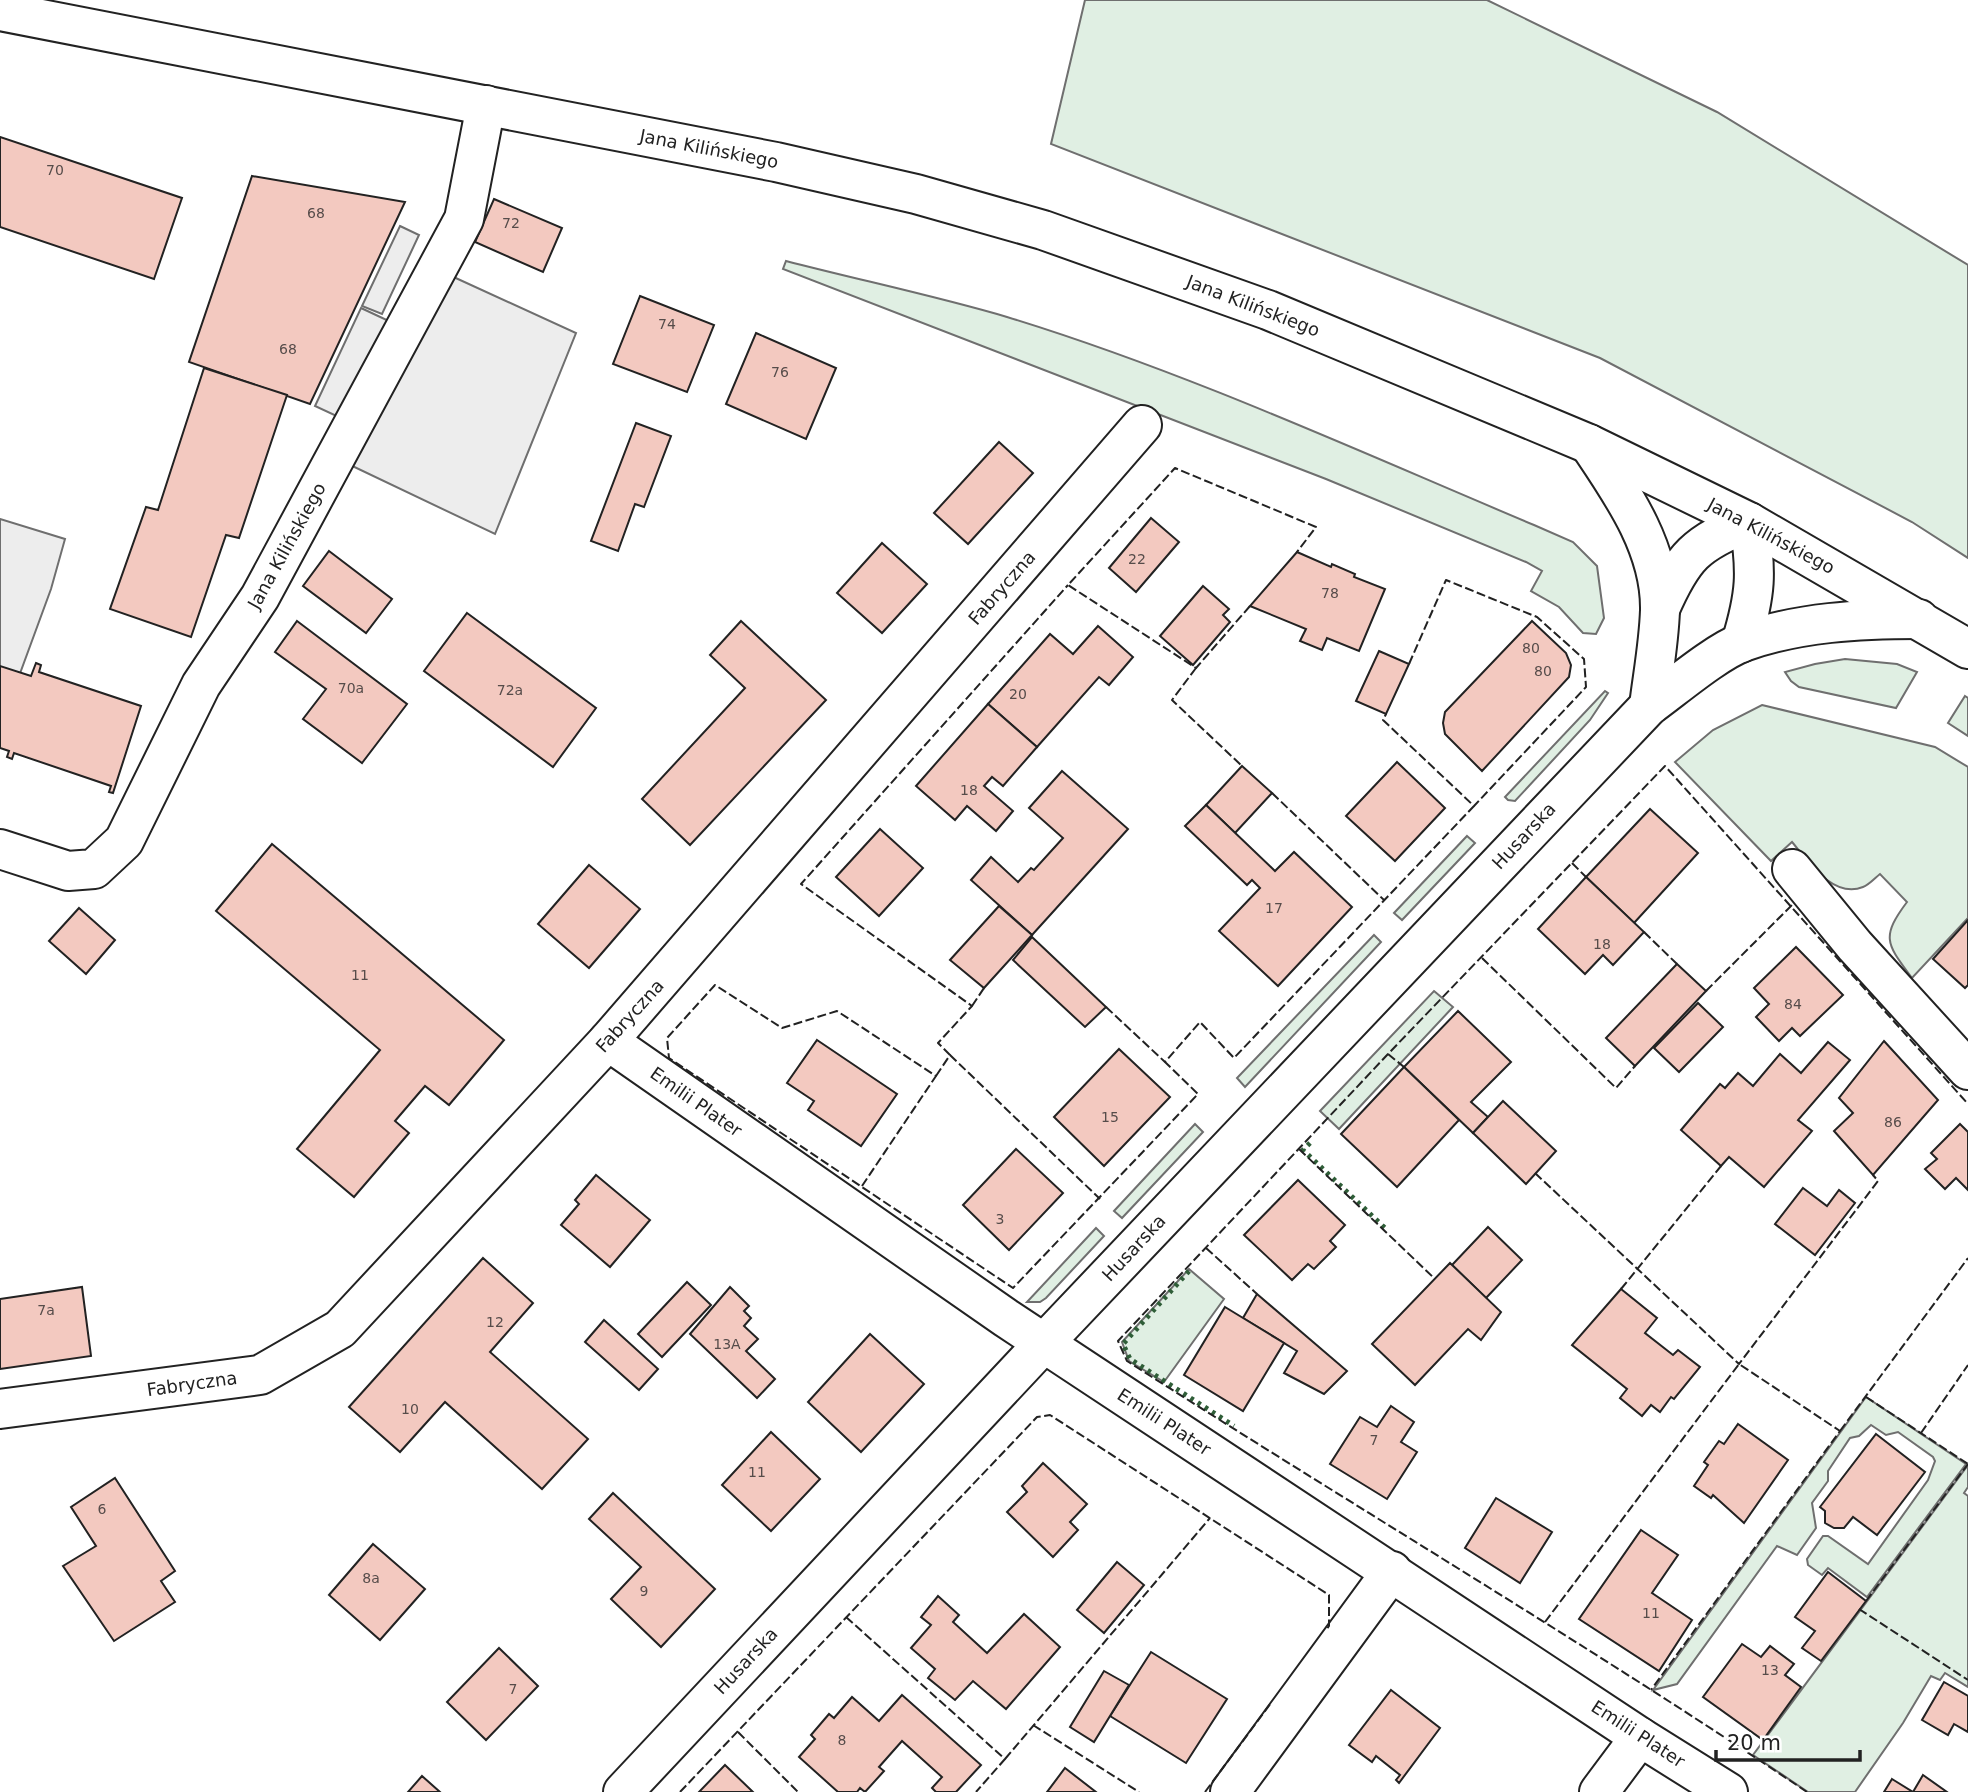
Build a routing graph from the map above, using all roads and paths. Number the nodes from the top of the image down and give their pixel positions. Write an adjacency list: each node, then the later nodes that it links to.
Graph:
1 (0, 10): 2 (street, Jana Kilińskiego)
2 (486, 105): 4 (street, Jana Kilińskiego); 11 (street, Jana Kilińskiego)
3 (1142, 425): 13 (street, Fabryczna)
4 (1590, 444): 5 (street, Jana Kilińskiego); 6 (street)
5 (1749, 522): 6 (street); 7 (street, Jana Kilińskiego); 8 (street)
6 (1660, 609): 10 (street)
7 (1919, 619): 8 (street, Husarska); 9 (street, Jana Kilińskiego)
8 (1741, 643): 10 (street, Husarska)
9 (1968, 649)
10 (1649, 706): 15 (street, Husarska)
11 (0, 849)
12 (1792, 869): 14 (street)
13 (608, 1041): 15 (street, Emilii Plater); 16 (street, Fabryczna)
14 (1968, 1070)
15 (1044, 1343): 17 (street, Emilii Plater); 19 (street, Husarska)
16 (0, 1409)
17 (1392, 1571): 18 (street, Emilii Plater); 20 (street)
18 (1640, 1737): 21 (street); 22 (street, Emilii Plater)
19 (623, 1792)
20 (1230, 1792)
21 (1599, 1792)
22 (1728, 1792)

